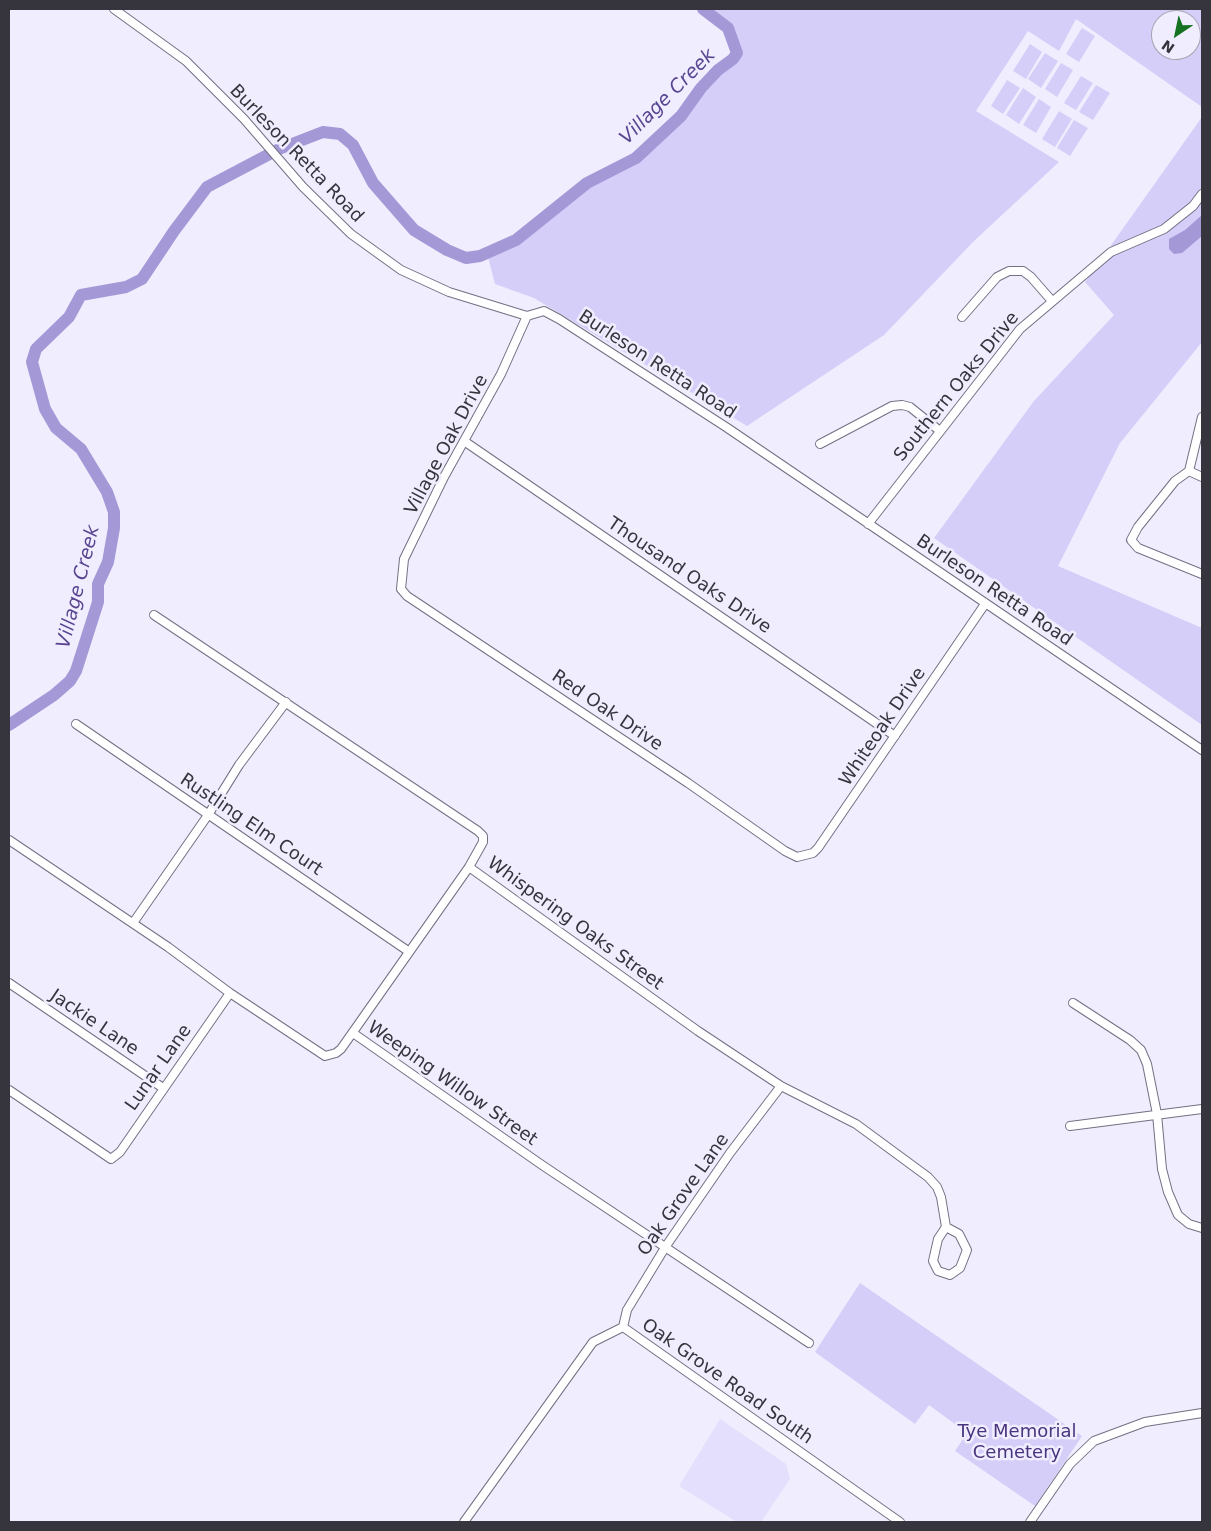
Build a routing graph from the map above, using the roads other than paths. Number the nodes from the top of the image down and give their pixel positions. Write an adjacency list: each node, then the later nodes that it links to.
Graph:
1 (114, 9): 4 (street, Burleson Retta Road)
2 (1202, 194): 3 (street, Southern Oaks Drive)
3 (1052, 301): 5 (street); 7 (street, Southern Oaks Drive)
4 (527, 316): 8 (street, Village Oak Drive); 12 (street, Burleson Retta Road)
5 (962, 317)
6 (1202, 417): 10 (street)
7 (940, 431): 9 (street); 12 (street, Southern Oaks Drive)
8 (464, 442): 14 (street, Village Oak Drive); 19 (street, Thousand Oaks Drive)
9 (820, 444)
10 (1189, 471): 11 (street); 13 (street)
11 (1202, 477)
12 (868, 524): 15 (street, Burleson Retta Road)
13 (1202, 574)
14 (401, 589): 23 (street, Red Oak Drive)
15 (985, 604): 19 (street, Whiteoak Drive); 20 (street, Burleson Retta Road)
16 (154, 614): 17 (street, Whispering Oaks Street)
17 (286, 702): 21 (street); 24 (street, Whispering Oaks Street)
18 (76, 724): 21 (street, Rustling Elm Court)
19 (896, 736): 23 (street, Whiteoak Drive)
20 (1202, 750)
21 (208, 815): 25 (street); 26 (street, Rustling Elm Court)
22 (9, 840): 25 (street, Weeping Willow Street)
23 (798, 857)
24 (469, 867): 26 (street); 31 (street, Whispering Oaks Street)
25 (133, 923): 28 (street, Weeping Willow Street)
26 (408, 951): 30 (street)
27 (9, 983): 32 (street, Jackie Lane)
28 (230, 993): 30 (street, Weeping Willow Street); 32 (street, Lunar Lane)
29 (1073, 1003): 35 (street)
30 (353, 1033): 39 (street, Weeping Willow Street)
31 (781, 1086): 37 (street, Whispering Oaks Street); 39 (street, Oak Grove Lane)
32 (163, 1088): 33 (street, Lunar Lane)
33 (9, 1090)
34 (1202, 1110): 35 (street)
35 (1157, 1114): 36 (street); 38 (street)
36 (1070, 1126)
37 (946, 1227): 37 (street)
38 (1202, 1228)
39 (666, 1246): 40 (street, Oak Grove Lane); 41 (street, Weeping Willow Street)
40 (622, 1327): 43 (street, Oak Grove Road South); 44 (street, Oak Grove Road South)
41 (809, 1343)
42 (1202, 1413): 45 (street)
43 (464, 1522)
44 (900, 1522)
45 (1030, 1522)

